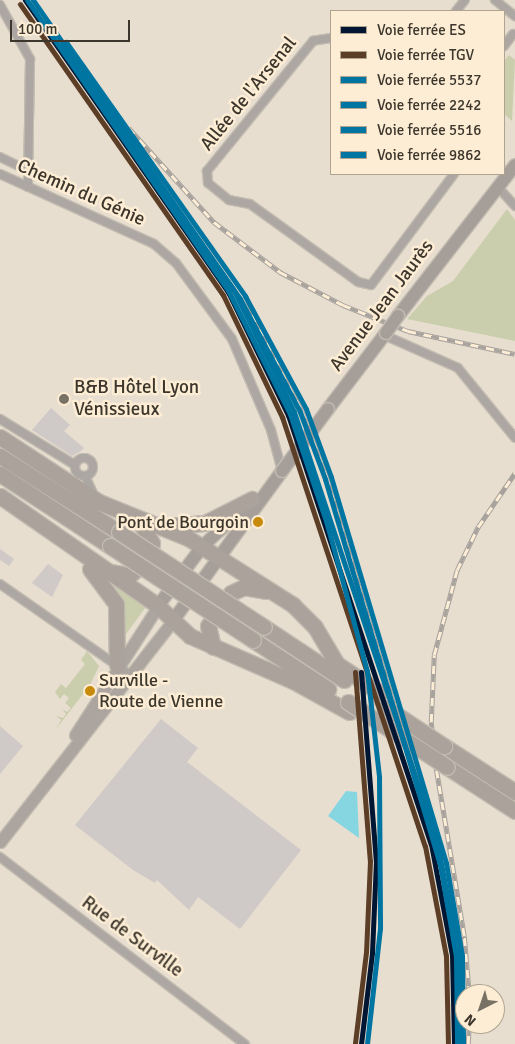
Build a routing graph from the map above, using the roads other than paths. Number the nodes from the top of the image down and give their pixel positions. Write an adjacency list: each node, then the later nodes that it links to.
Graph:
1 (465, 0): 4 (street)
2 (495, 0): 5 (street)
3 (0, 4): 10 (street)
4 (457, 10)
5 (515, 16)
6 (513, 34): 8 (street)
7 (330, 38): 12 (street, Allée de l'Arsenal)
8 (505, 45)
9 (0, 157): 10 (street)
10 (30, 171): 15 (street)
11 (0, 174): 15 (street, Chemin du Génie)
12 (453, 175)
13 (505, 175): 14 (main road, Avenue Jean Jaurès)
14 (497, 186): 16 (street); 17 (main road, Avenue Jean Jaurès, bridge)
15 (28, 187): 23 (street, Chemin du Génie)
16 (515, 206)
17 (385, 334): 20 (street); 23 (main road, Avenue Jean Jaurès, bridge)
18 (0, 419): 22 (street)
19 (0, 437): 28 (highway)
20 (515, 438)
21 (0, 456): 40 (highway, bridge)
22 (75, 465): 25 (street); 25 (street)
23 (282, 471): 27 (main road); 32 (main road)
24 (0, 474): 41 (highway, bridge)
25 (86, 476): 28 (street)
26 (0, 496): 30 (highway)
27 (252, 499): 29 (highway); 31 (main road)
28 (116, 511): 29 (highway)
29 (139, 521): 31 (highway); 33 (highway)
30 (66, 545): 33 (highway); 39 (highway)
31 (202, 547): 32 (highway); 36 (main road)
32 (220, 558): 35 (highway); 37 (main road)
33 (97, 567): 36 (highway)
34 (0, 584): 39 (street)
35 (273, 592): 38 (highway); 40 (highway)
36 (158, 606): 37 (highway); 39 (main road)
37 (172, 622): 38 (highway); 39 (main road)
38 (213, 647): 41 (highway)
39 (123, 669): 44 (main road)
40 (344, 674): 42 (highway, bridge)
41 (349, 707): 43 (highway, bridge)
42 (515, 792)
43 (514, 810)
44 (0, 842)
45 (0, 857): 46 (street, Rue de Surville)
46 (245, 1044)

